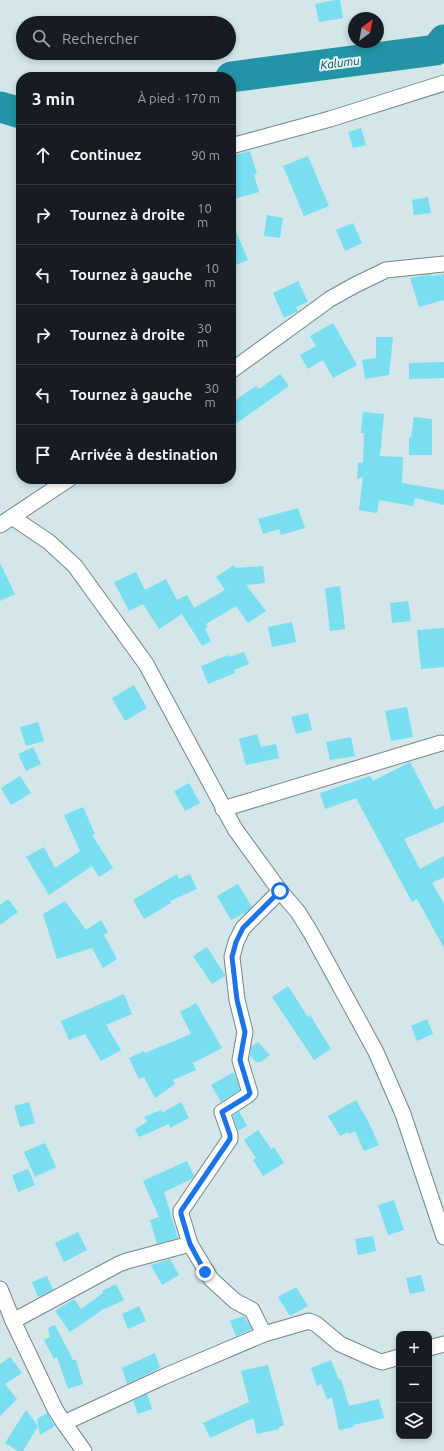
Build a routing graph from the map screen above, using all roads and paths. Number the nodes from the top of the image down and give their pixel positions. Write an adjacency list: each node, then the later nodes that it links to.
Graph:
1 (444, 83): 2 (street)
2 (236, 145)
3 (444, 264): 4 (street)
4 (236, 366)
5 (61, 484): 6 (street)
6 (12, 517): 7 (street); 9 (street)
7 (0, 525)
8 (441, 743): 9 (street)
9 (223, 809): 10 (street)
10 (280, 891): 11 (street); 12 (street)
11 (444, 1236)
12 (190, 1244): 14 (street); 15 (street)
13 (0, 1289): 14 (street)
14 (12, 1321): 19 (street)
15 (264, 1334): 18 (street); 19 (street)
16 (444, 1344): 17 (street)
17 (432, 1347)
18 (396, 1358)
19 (64, 1423): 20 (street)
20 (84, 1451)

